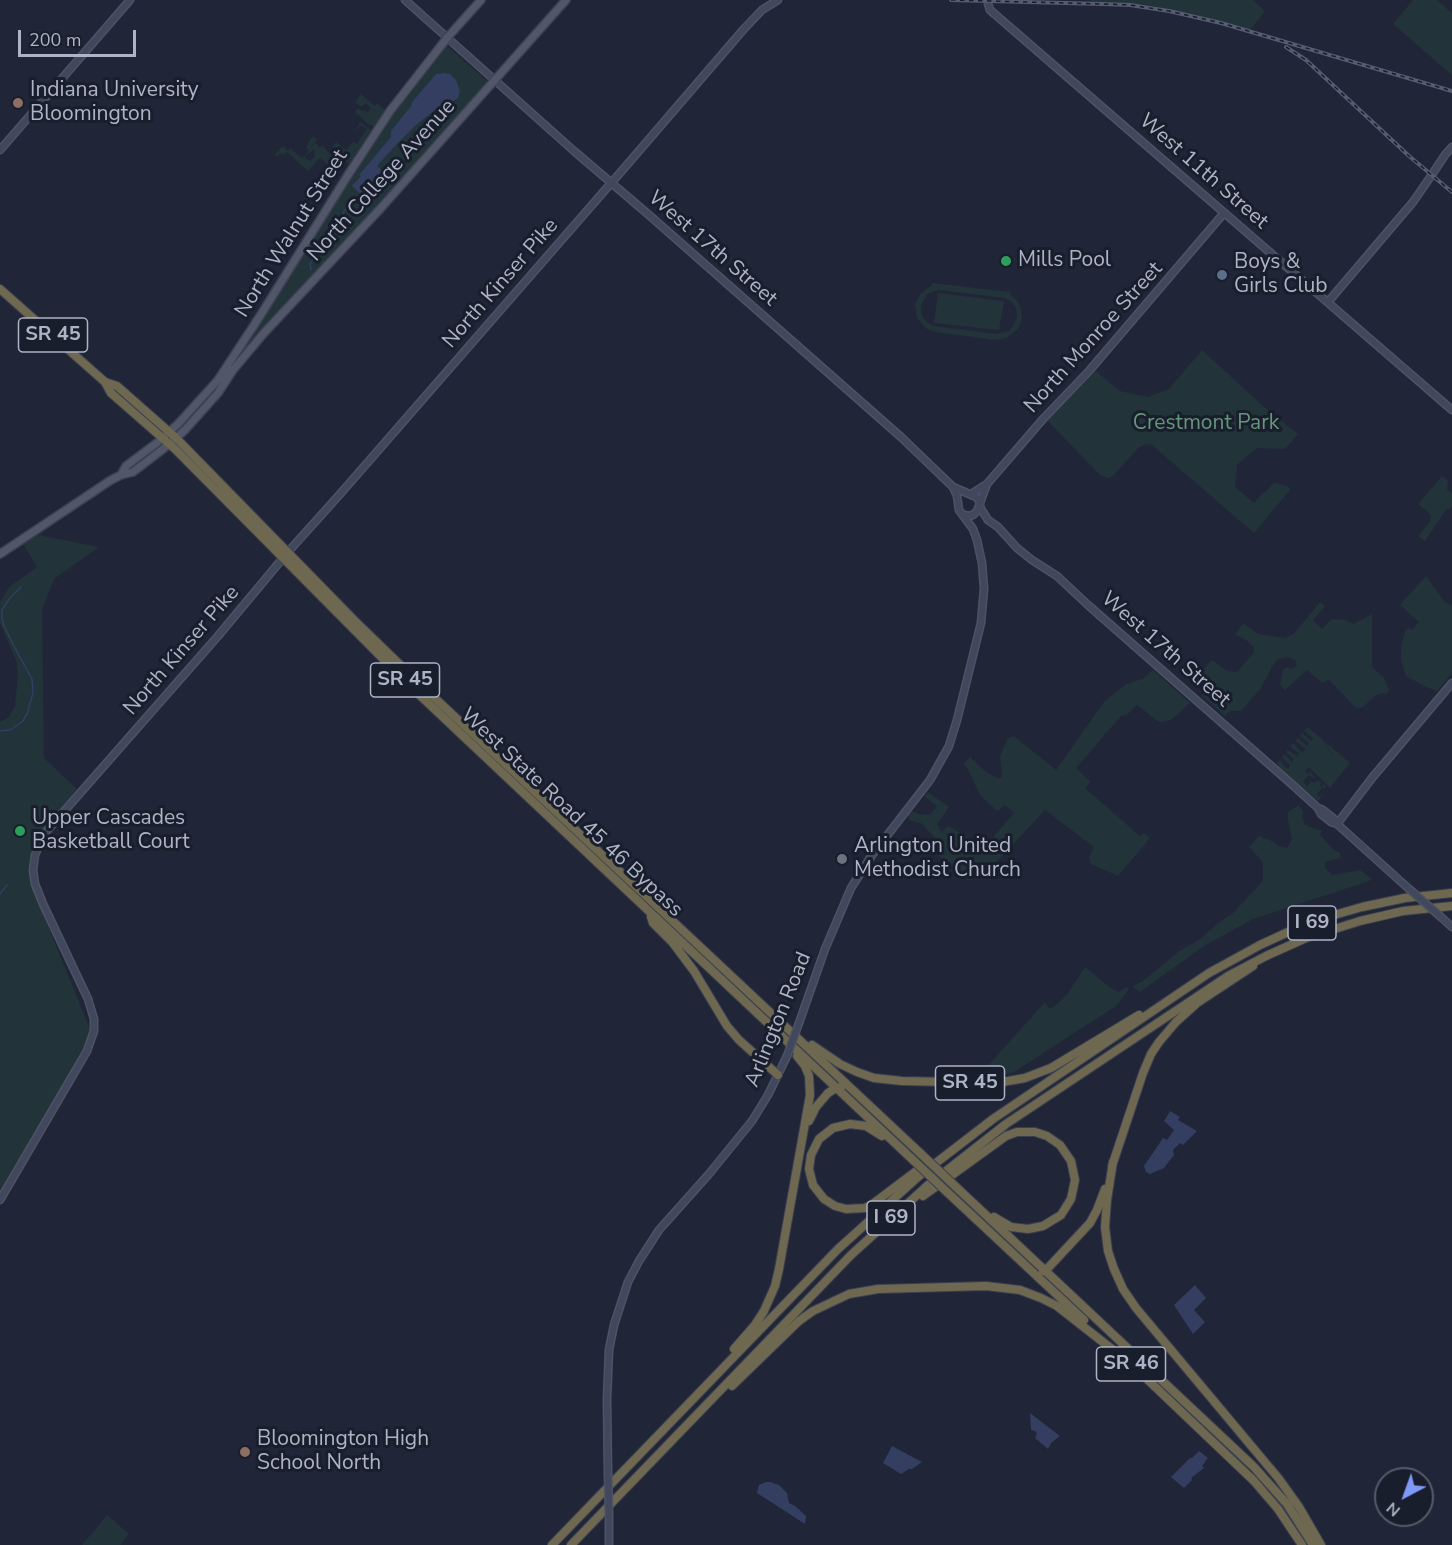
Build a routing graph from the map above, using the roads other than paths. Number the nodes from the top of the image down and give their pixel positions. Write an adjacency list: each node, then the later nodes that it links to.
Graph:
1 (130, 0): 10 (street)
2 (405, 0): 7 (street, West 17th Street)
3 (481, 0): 7 (main road, North Walnut Street)
4 (566, 0): 8 (main road, North College Avenue)
5 (778, 0): 11 (street, North Kinser Pike)
6 (988, 4): 12 (street, West 11th Street)
7 (447, 38): 8 (street, West 17th Street); 16 (main road, North Walnut Street)
8 (495, 80): 11 (street, West 17th Street); 16 (main road, North College Avenue)
9 (1452, 147): 14 (street)
10 (0, 150)
11 (611, 183): 18 (street, West 17th Street); 27 (street, North Kinser Pike)
12 (1224, 213): 14 (street, West 11th Street); 17 (street, North Monroe Street)
13 (0, 289): 16 (highway, SR 45)
14 (1328, 302): 15 (street, West 11th Street)
15 (1452, 410)
16 (169, 438): 26 (main road, North Walnut Street); 27 (highway, West State Road 45 46 Bypass / SR 45); 27 (highway, West State Road 45 46 Bypass / SR 45)
17 (987, 484): 19 (street, North Monroe Street); 21 (street, North Monroe Street)
18 (953, 486): 19 (street, West 17th Street); 20 (street, West 17th Street)
19 (970, 494): 20 (street); 21 (street)
20 (958, 501): 22 (street)
21 (979, 505): 23 (street); 24 (street, West 17th Street)
22 (962, 514): 23 (street); 25 (street, Arlington Road)
23 (974, 515): 24 (street, West 17th Street); 25 (street, Arlington Road)
24 (988, 520): 31 (street, West 17th Street)
25 (973, 529): 42 (street, Arlington Road, bridge)
26 (0, 554)
27 (285, 555): 29 (highway, West State Road 45 46 Bypass / SR 45); 30 (highway, West State Road 45 46 Bypass / SR 45); 50 (street, North Kinser Pike)
28 (1452, 683): 31 (street)
29 (444, 718): 30 (highway); 32 (highway, West State Road 45 46 Bypass / SR 45)
30 (459, 721): 33 (highway, West State Road 45 46 Bypass / SR 45)
31 (1337, 824): 37 (street, West 17th Street, bridge)
32 (575, 842): 33 (highway); 36 (highway, West State Road 45 46 Bypass / SR 45)
33 (590, 844): 40 (highway, West State Road 45 46 Bypass / SR 45)
34 (1452, 893): 39 (highway, I 69)
35 (1452, 906): 38 (highway, I 69)
36 (648, 910): 41 (highway, West State Road 45 46 Bypass / SR 45); 42 (highway)
37 (1452, 927)
38 (1266, 956): 48 (highway); 51 (highway, I 69)
39 (1185, 989): 40 (highway, SR 45); 45 (highway, I 69)
40 (756, 999): 44 (highway, SR 46)
41 (773, 1028): 43 (highway, West State Road 45 46 Bypass / SR 45); 46 (highway)
42 (778, 1075): 59 (street, Arlington Road, bridge)
43 (836, 1088): 44 (highway); 46 (highway); 47 (highway, SR 45)
44 (856, 1093): 49 (highway, SR 46, bridge)
45 (976, 1131): 47 (highway); 55 (highway, I 69)
46 (801, 1154): 55 (highway)
47 (910, 1157): 52 (highway, SR 45, bridge)
48 (1113, 1162): 53 (highway); 62 (highway)
49 (958, 1189): 51 (highway); 53 (highway, SR 46)
50 (0, 1200)
51 (894, 1215): 56 (highway, I 69)
52 (1029, 1269): 53 (highway); 54 (highway, SR 46)
53 (1045, 1270): 61 (highway, SR 46)
54 (1131, 1364): 56 (highway); 60 (highway, SR 46)
55 (687, 1405): 57 (highway, I 69)
56 (690, 1422): 58 (highway, I 69)
57 (552, 1545)
58 (571, 1545)
59 (609, 1545)
60 (1302, 1545)
61 (1313, 1545)
62 (1321, 1545)

